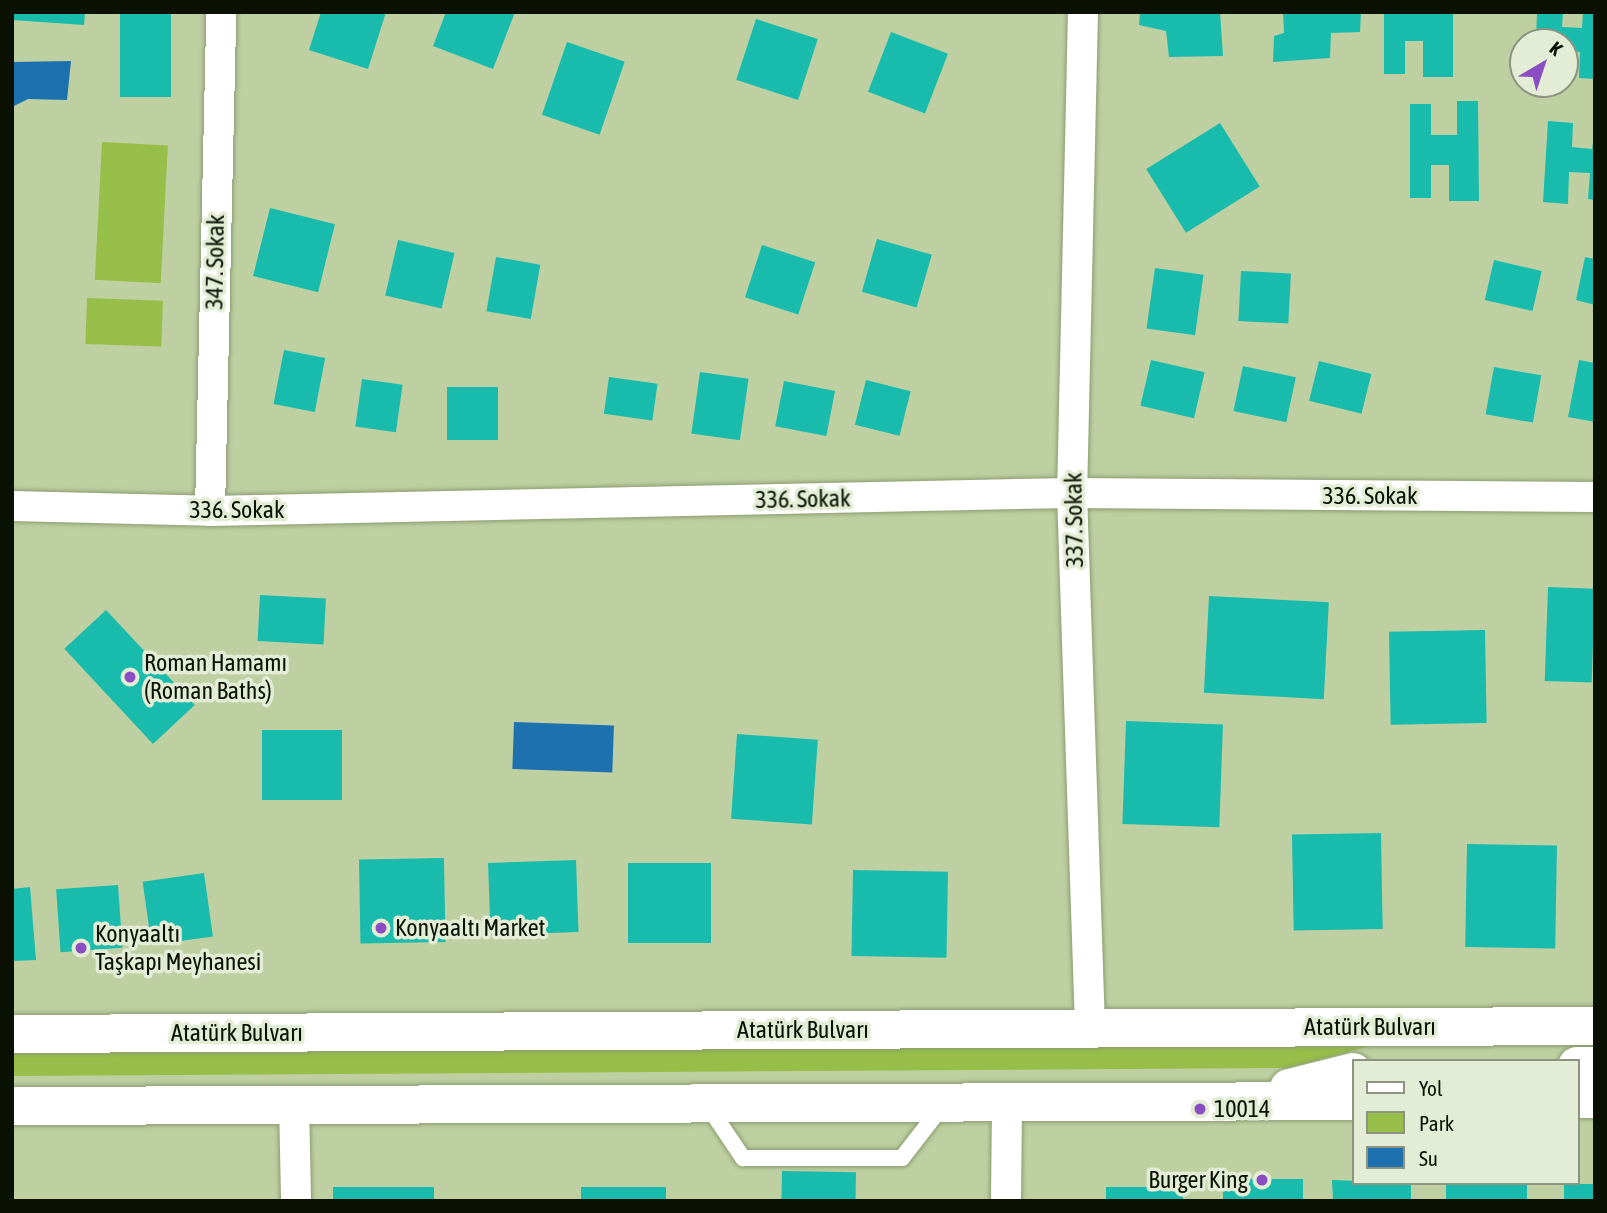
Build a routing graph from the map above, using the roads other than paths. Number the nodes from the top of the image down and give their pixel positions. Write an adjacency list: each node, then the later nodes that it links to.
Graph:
1 (221, 12): 6 (street, 347. Sokak)
2 (1083, 12): 3 (street, 337. Sokak)
3 (1072, 493): 4 (street, 336. Sokak); 6 (street, 336. Sokak); 8 (street, 337. Sokak)
4 (1595, 497)
5 (12, 506): 6 (street, 336. Sokak)
6 (210, 511)
7 (1595, 1026): 8 (main road, Atatürk Bulvarı)
8 (1090, 1028): 9 (main road, Atatürk Bulvarı)
9 (12, 1034)
10 (1352, 1072): 13 (main road)
11 (1352, 1101): 13 (main road)
12 (294, 1102): 14 (main road); 17 (main road); 18 (street)
13 (1244, 1102): 16 (main road)
14 (707, 1104): 15 (main road); 15 (lane)
15 (943, 1105): 16 (main road)
16 (1007, 1105): 19 (street)
17 (12, 1107)
18 (296, 1201)
19 (1006, 1201)

